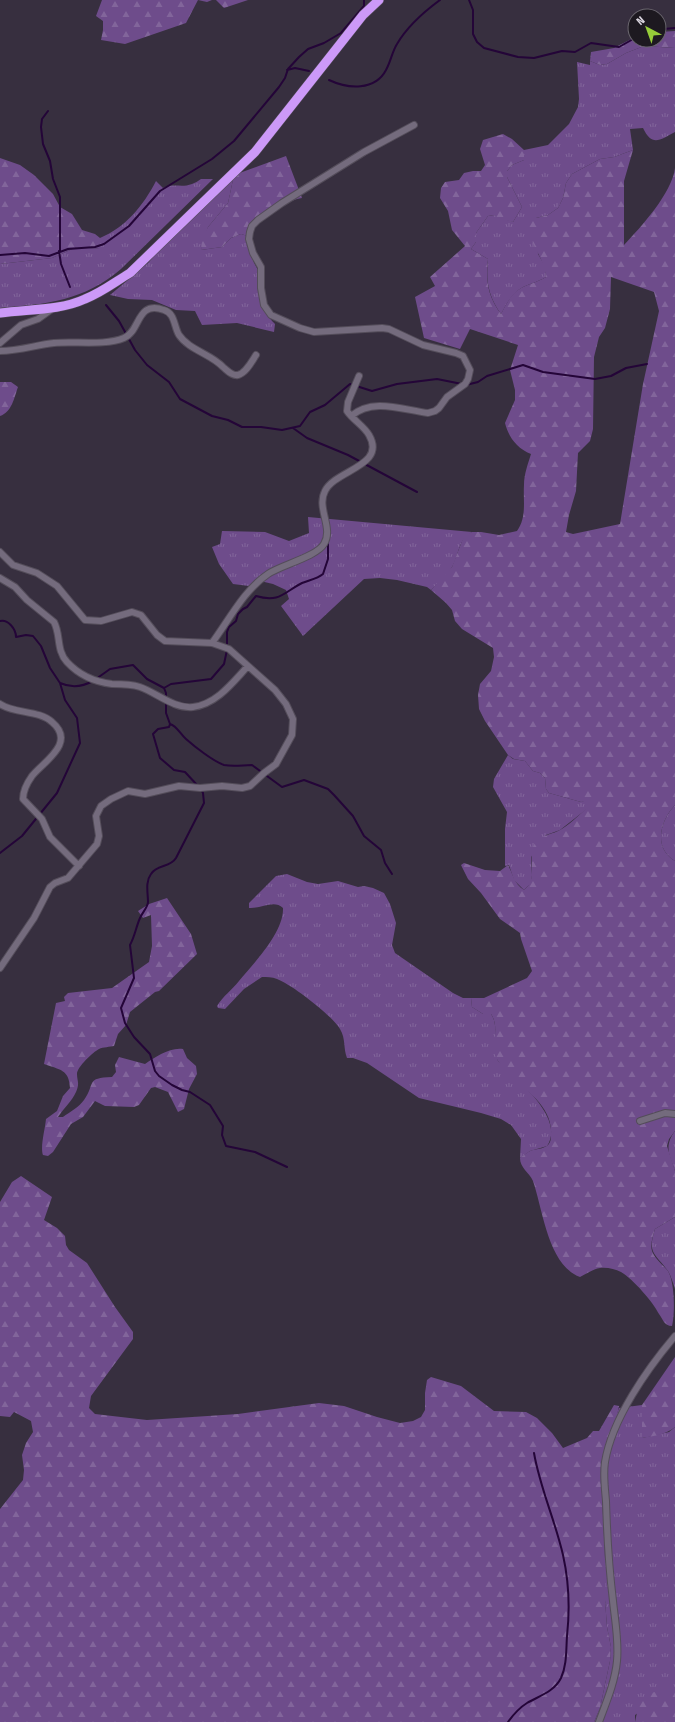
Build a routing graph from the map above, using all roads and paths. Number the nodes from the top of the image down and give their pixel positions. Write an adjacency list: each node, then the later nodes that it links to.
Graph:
1 (379, 0): 3 (highway)
2 (414, 125): 9 (street)
3 (53, 308): 4 (highway); 5 (street)
4 (0, 313)
5 (0, 343)
6 (0, 351): 7 (street)
7 (256, 355)
8 (359, 376): 9 (street)
9 (351, 416): 12 (street)
10 (0, 552): 12 (street)
11 (0, 578): 13 (street)
12 (212, 643): 13 (street)
13 (248, 666): 15 (street)
14 (0, 704): 15 (street)
15 (79, 866): 16 (street)
16 (0, 968)
17 (675, 1114): 18 (street)
18 (640, 1121)
19 (675, 1336): 20 (street)
20 (599, 1722)

